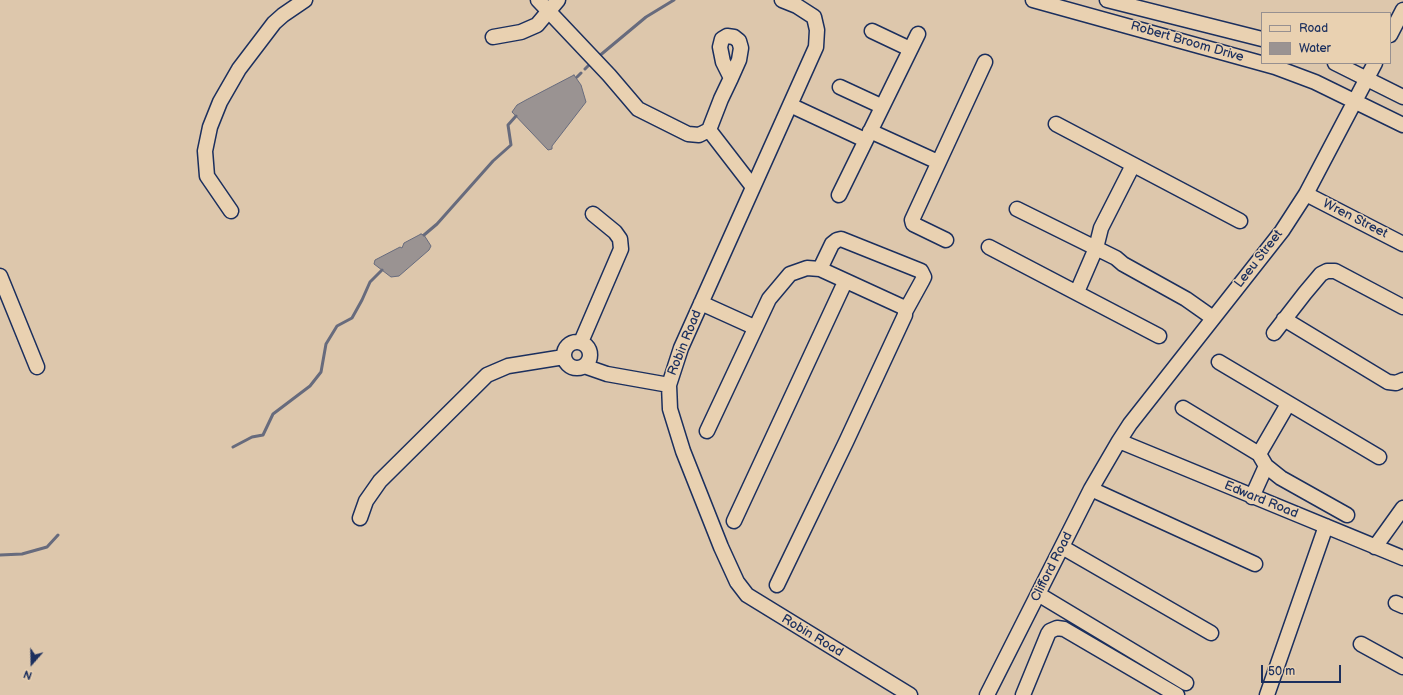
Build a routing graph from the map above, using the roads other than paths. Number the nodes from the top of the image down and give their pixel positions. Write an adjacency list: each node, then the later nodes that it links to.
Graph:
1 (305, 0): 37 (street)
2 (538, 0): 8 (street)
3 (558, 0): 8 (street)
4 (782, 0): 25 (street, Robin Road)
5 (1032, 0): 16 (street, Robert Broom Drive)
6 (1107, 0): 13 (street, Robert Broom Drive)
7 (1403, 10): 10 (street)
8 (549, 12): 12 (street); 29 (street)
9 (872, 31): 14 (street)
10 (1391, 33)
11 (918, 34): 14 (street)
12 (493, 37)
13 (1261, 39)
14 (910, 48): 26 (street)
15 (985, 62): 31 (street)
16 (1261, 63)
17 (1264, 64): 24 (street, Robert Broom Drive)
18 (1337, 64): 21 (street)
19 (1374, 64): 21 (street, Leeu Street)
20 (731, 78): 29 (street)
21 (1367, 78): 23 (street); 24 (street, Leeu Street)
22 (840, 87): 26 (street)
23 (1403, 97)
24 (1356, 101): 28 (street, Robert Broom Drive); 34 (street, Leeu Street)
25 (790, 105): 30 (street); 33 (street, Robin Road)
26 (881, 106): 30 (street)
27 (1056, 124): 32 (street)
28 (1403, 125)
29 (708, 130): 33 (street)
30 (867, 136): 31 (street); 35 (street)
31 (938, 162): 40 (street)
32 (1133, 165): 39 (street); 43 (street)
33 (753, 187): 48 (street, Robin Road)
34 (1306, 194): 41 (street, Wren Street); 51 (street, Leeu Street)
35 (839, 195)
36 (1017, 210): 43 (street)
37 (231, 211)
38 (593, 214): 56 (street)
39 (1240, 221)
40 (946, 240)
41 (1403, 244)
42 (989, 247): 47 (street)
43 (1096, 248): 47 (street); 51 (street)
44 (820, 269): 46 (street); 50 (street); 53 (street)
45 (0, 276): 60 (street)
46 (845, 282): 50 (street); 74 (street)
47 (1077, 292): 55 (street)
48 (701, 303): 53 (street); 62 (street, Robin Road)
49 (1403, 307): 52 (street)
50 (906, 310): 80 (street)
51 (1215, 316): 66 (street, Leeu Street)
52 (1284, 319): 54 (street); 61 (street)
53 (754, 327): 65 (street)
54 (1274, 333)
55 (1160, 336)
56 (581, 342): 57 (street); 59 (street)
57 (564, 357): 59 (street); 73 (street)
58 (1219, 362): 63 (street)
59 (584, 366): 62 (street)
60 (37, 367)
61 (1403, 380)
62 (669, 385): 86 (street, Robin Road)
63 (1288, 404): 67 (street); 68 (street)
64 (1183, 408): 68 (street)
65 (707, 431)
66 (1119, 441): 69 (street, Clifford Road); 70 (street, Edward Road)
67 (1379, 457)
68 (1262, 460): 70 (street); 72 (street)
69 (1091, 489): 76 (street, Clifford Road); 79 (street)
70 (1252, 497): 75 (street, Edward Road)
71 (1403, 508): 77 (street)
72 (1347, 515)
73 (360, 518)
74 (734, 521)
75 (1326, 526): 77 (street, Edward Road); 90 (street)
76 (1062, 547): 81 (street, Clifford Road); 82 (street)
77 (1375, 547): 78 (street, Edward Road)
78 (1403, 558)
79 (1255, 564)
80 (777, 584)
81 (1038, 594): 85 (street); 87 (street, Clifford Road)
82 (1211, 633)
83 (1361, 644): 84 (street)
84 (1403, 667)
85 (1186, 683)
86 (910, 695)
87 (987, 695)
88 (1023, 695): 89 (street)
89 (1177, 695)
90 (1267, 695)

